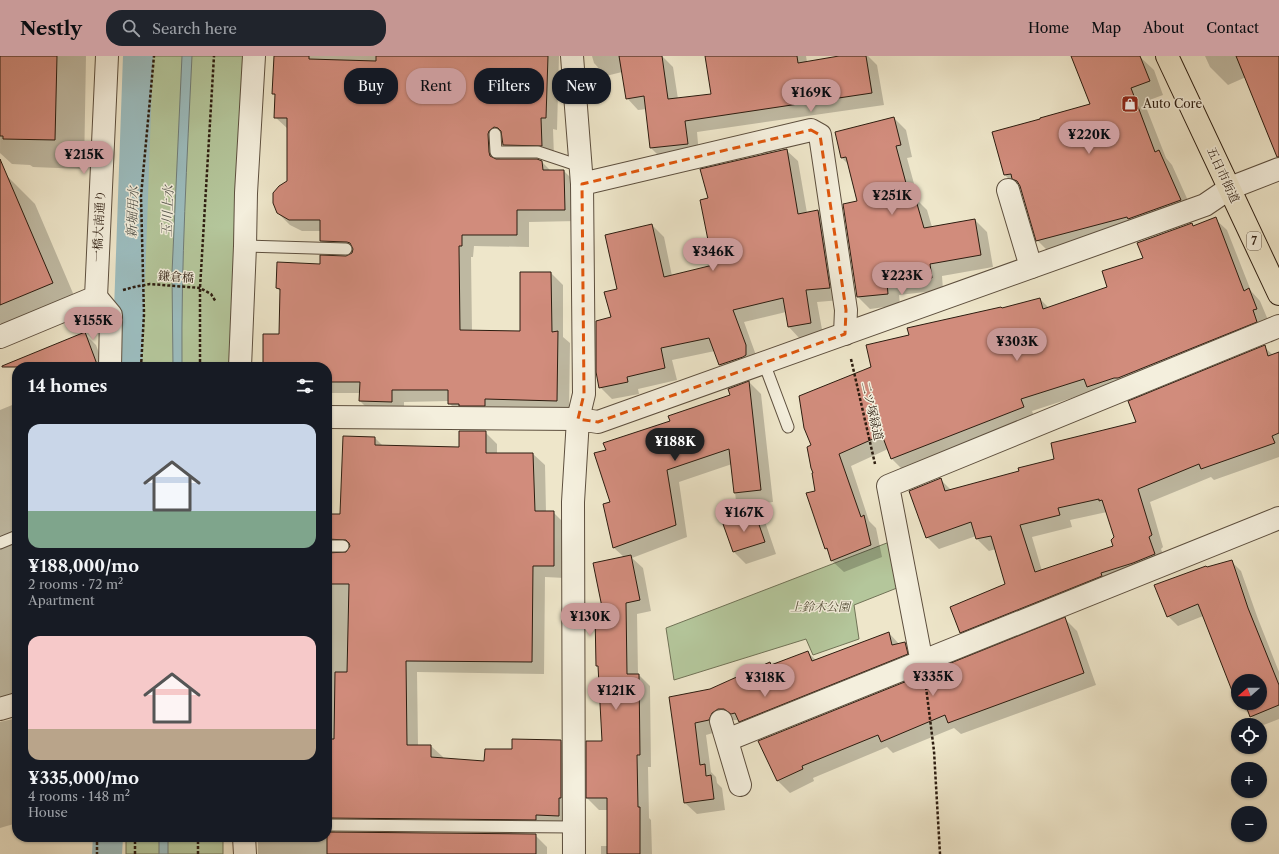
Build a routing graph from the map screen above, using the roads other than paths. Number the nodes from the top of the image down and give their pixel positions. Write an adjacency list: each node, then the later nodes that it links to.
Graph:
1 (107, 56): 14 (street, 一橋大南通り)
2 (254, 56): 10 (street)
3 (572, 56): 7 (street)
4 (1167, 56): 8 (main road, 五日市街道 / 7)
5 (495, 134): 7 (lane)
6 (1279, 169): 8 (street)
7 (581, 175): 16 (street); 22 (street)
8 (1230, 188): 12 (street); 13 (main road, 五日市街道 / 7)
9 (1008, 190): 12 (street)
10 (246, 246): 11 (lane); 19 (street)
11 (346, 249)
12 (1031, 268): 16 (street)
13 (1279, 294)
14 (96, 296): 17 (street); 18 (street)
15 (1279, 326): 29 (street)
16 (845, 334): 20 (street)
17 (0, 337)
18 (110, 362)
19 (240, 362)
20 (764, 363): 22 (street); 23 (lane)
21 (332, 417): 22 (street)
22 (578, 419): 34 (street)
23 (788, 428)
24 (1279, 518): 29 (street)
25 (12, 538): 26 (lane)
26 (0, 543)
27 (332, 546): 28 (lane)
28 (343, 546)
29 (922, 662): 32 (street)
30 (12, 705): 31 (street)
31 (0, 709)
32 (740, 785)
33 (332, 825): 34 (lane)
34 (574, 827): 37 (street)
35 (245, 842): 36 (street)
36 (246, 854)
37 (574, 854)

